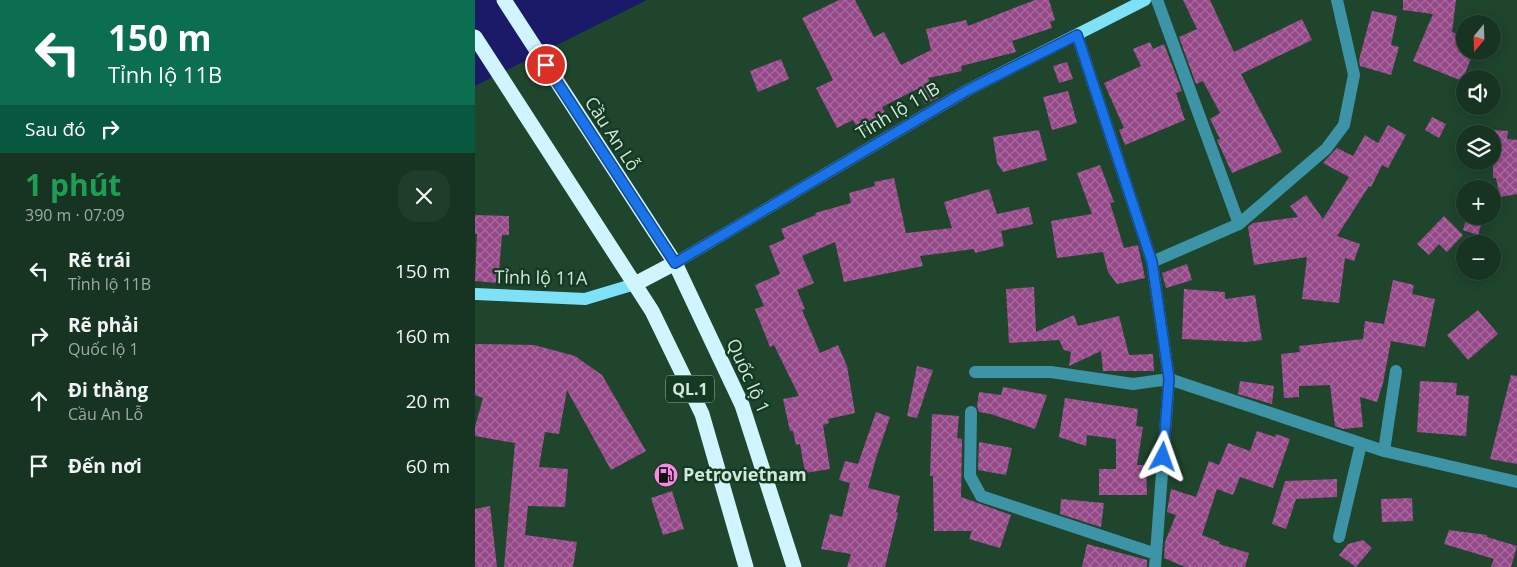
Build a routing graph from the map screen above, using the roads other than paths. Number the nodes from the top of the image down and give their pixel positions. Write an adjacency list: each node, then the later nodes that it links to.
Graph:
1 (504, 0): 7 (highway, Cầu An Lỗ / QL.1)
2 (1145, 0): 5 (main road, Tỉnh lộ 11B)
3 (1157, 0): 8 (street)
4 (1337, 0): 8 (street)
5 (1077, 35): 9 (street); 10 (main road, Tỉnh lộ 11B)
6 (475, 37): 11 (highway, QL.1)
7 (640, 212): 10 (highway, Quốc lộ 1 / QL.1)
8 (1239, 224): 9 (street)
9 (1152, 262): 15 (street)
10 (675, 263): 11 (highway); 23 (highway, Quốc lộ 1 / QL.1)
11 (635, 284): 12 (main road, Tỉnh lộ 11A); 22 (highway, QL.1)
12 (475, 294)
13 (1397, 371): 18 (street)
14 (975, 372): 15 (street)
15 (1169, 379): 17 (street); 21 (street)
16 (971, 412): 21 (street)
17 (1361, 444): 18 (street); 20 (street)
18 (1384, 451): 19 (street)
19 (1517, 482)
20 (1339, 537)
21 (1156, 561)
22 (746, 567)
23 (794, 567)

